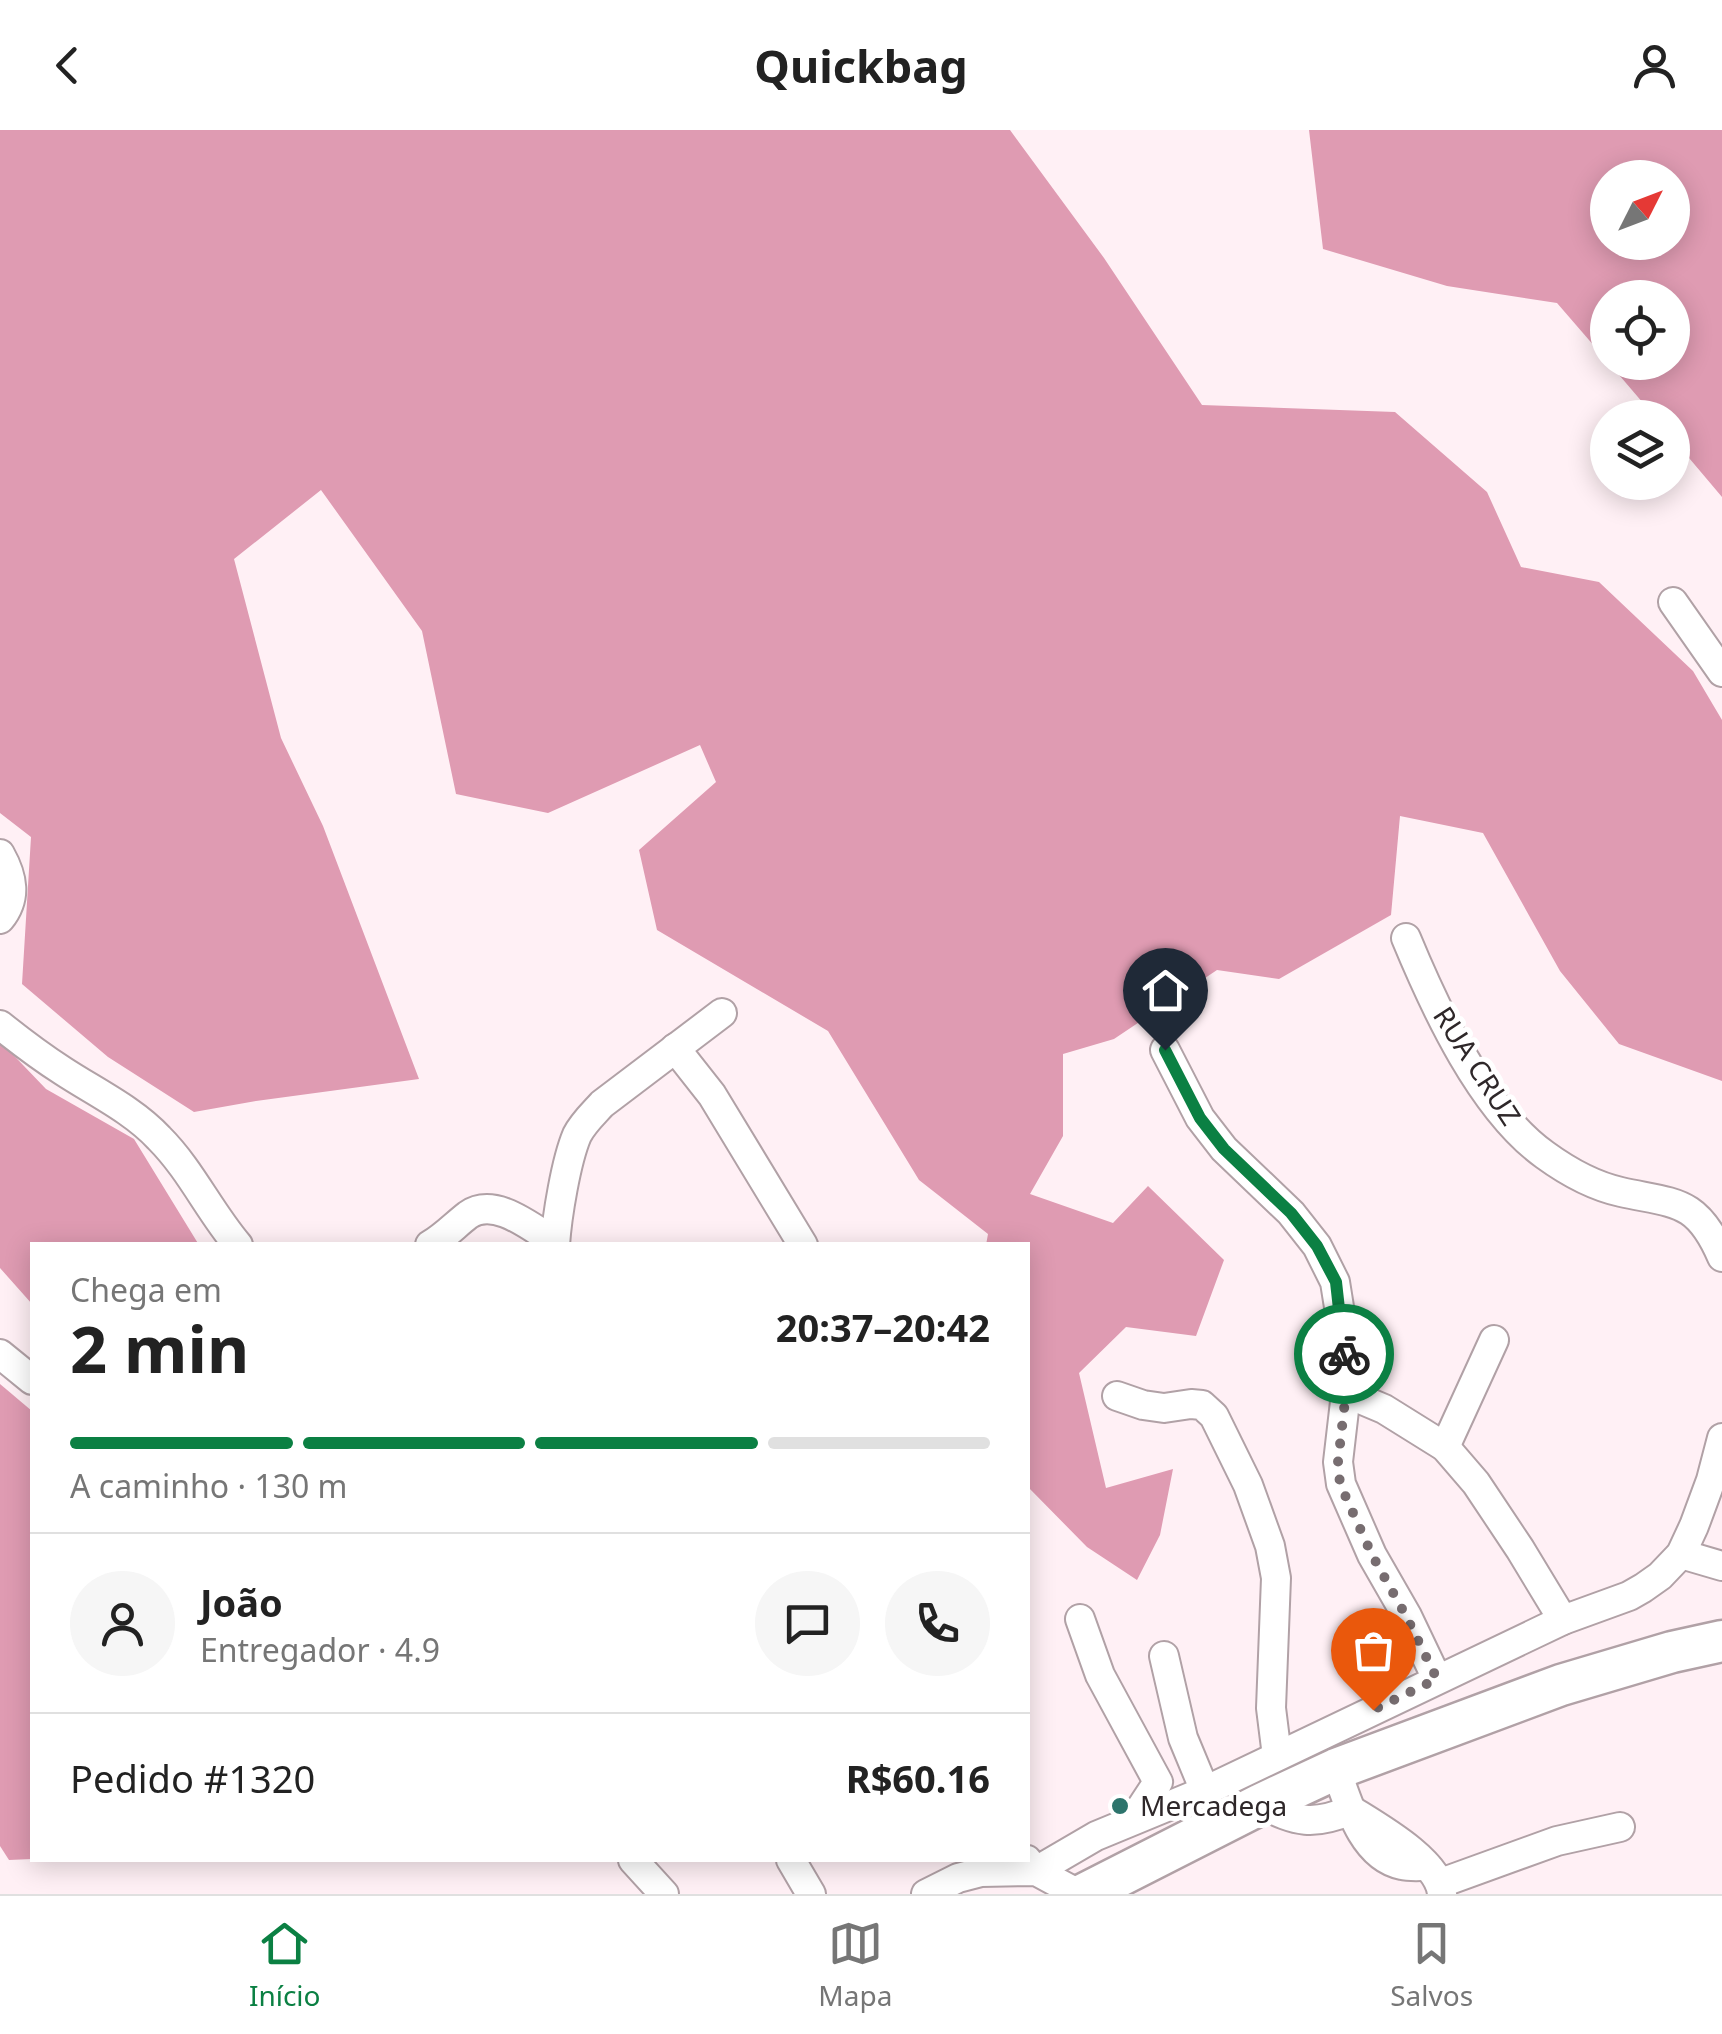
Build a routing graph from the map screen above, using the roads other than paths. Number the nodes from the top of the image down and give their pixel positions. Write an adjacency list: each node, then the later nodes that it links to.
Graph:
1 (1673, 602): 2 (street)
2 (1722, 672)
3 (0, 854): 4 (street)
4 (0, 920)
5 (1406, 938): 15 (street, RUA CRUZ)
6 (722, 1013): 8 (street)
7 (0, 1024): 10 (street)
8 (675, 1048): 13 (street); 14 (street)
9 (1165, 1050): 19 (street)
10 (235, 1242)
11 (434, 1242): 12 (street)
12 (552, 1242)
13 (555, 1242)
14 (801, 1242)
15 (1722, 1257)
16 (1494, 1340): 22 (street)
17 (0, 1354): 18 (street)
18 (30, 1378)
19 (1346, 1392): 22 (street); 29 (street)
20 (1117, 1396): 30 (street)
21 (1722, 1438): 23 (street)
22 (1445, 1448): 26 (street)
23 (1681, 1554): 24 (street); 26 (street)
24 (1722, 1566)
25 (1080, 1619): 32 (street)
26 (1563, 1620): 29 (street)
27 (1722, 1641): 31 (highway)
28 (1164, 1656): 33 (street)
29 (1437, 1679): 30 (street)
30 (1278, 1756): 33 (street)
31 (1336, 1769): 34 (highway); 35 (street)
32 (1158, 1782): 33 (street); 36 (street)
33 (1197, 1794): 36 (street)
34 (1261, 1804): 35 (street); 45 (highway)
35 (1351, 1810): 41 (street)
36 (1132, 1822): 40 (street)
37 (1620, 1827): 41 (street)
38 (635, 1862): 42 (street)
39 (792, 1862): 43 (street)
40 (1032, 1866): 44 (street); 45 (street)
41 (1437, 1881)
42 (664, 1894)
43 (812, 1894)
44 (926, 1894)
45 (1082, 1894)

